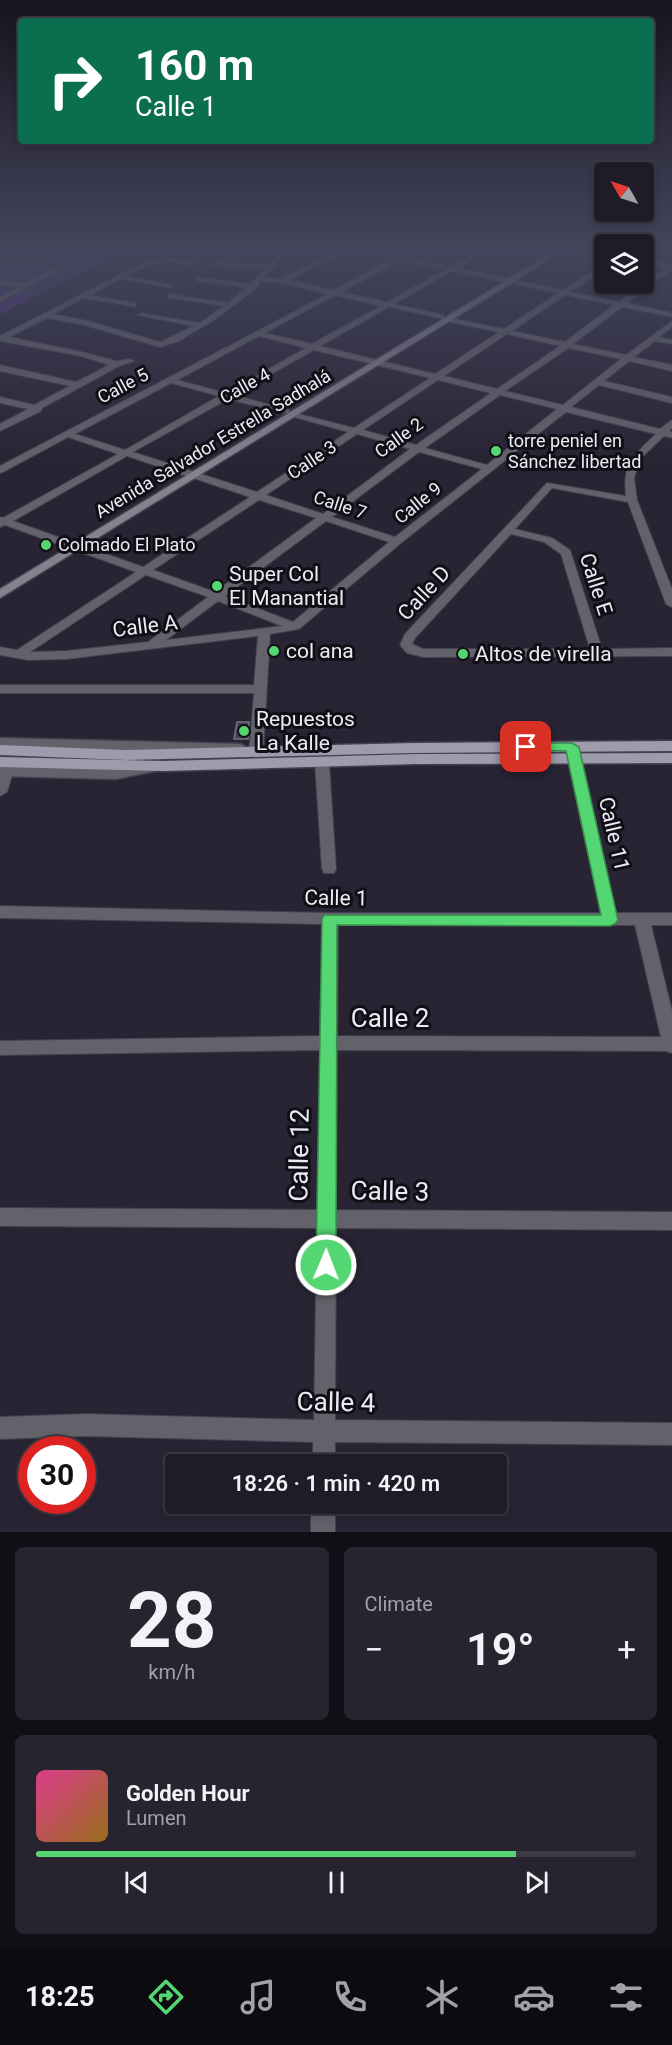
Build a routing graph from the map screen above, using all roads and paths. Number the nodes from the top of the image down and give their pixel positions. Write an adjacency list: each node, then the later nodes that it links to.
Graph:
1 (39, 318): 15 (street)
2 (63, 318): 12 (street)
3 (164, 318): 12 (street)
4 (209, 318): 12 (street)
5 (285, 318): 14 (street, Calle 5)
6 (362, 318): 19 (street, Calle 4)
7 (445, 318): 22 (main road, Avenida Salvador Estrella Sadhalá)
8 (447, 318): 13 (street)
9 (523, 318): 13 (street, Calle 3)
10 (602, 318): 18 (street, Calle 2)
11 (672, 323): 16 (street, Calle 9)
12 (200, 324)
13 (504, 331): 18 (street); 26 (street, Calle 3)
14 (257, 333): 19 (street); 27 (street, Calle 5)
15 (0, 338): 23 (street)
16 (653, 338): 17 (street); 20 (street, Calle 9)
17 (672, 342)
18 (566, 345): 20 (street); 30 (street, Calle 2)
19 (313, 347): 22 (street); 31 (street, Calle 4)
20 (626, 358): 25 (street); 28 (street, Calle 9)
21 (130, 361): 23 (street)
22 (372, 362): 26 (street); 36 (main road, Avenida Salvador Estrella Sadhalá)
23 (116, 364): 29 (street)
24 (0, 368): 29 (street)
25 (672, 368)
26 (436, 377): 30 (street); 39 (street, Calle 3)
27 (169, 380): 31 (street); 41 (street, Calle 5)
28 (599, 382): 33 (street); 35 (street, Calle 9)
29 (77, 385): 34 (street)
30 (498, 393): 35 (street); 42 (street, Calle 2)
31 (227, 396): 36 (street); 43 (street, Calle 4)
32 (0, 400): 34 (street)
33 (672, 400)
34 (38, 409): 38 (street)
35 (564, 409): 40 (street); 44 (street, Calle 9)
36 (290, 413): 39 (street); 46 (main road, Avenida Salvador Estrella Sadhalá)
37 (672, 423): 40 (street)
38 (0, 428)
39 (356, 431): 42 (street); 47 (street, Calle 3)
40 (667, 433): 48 (street)
41 (67, 434): 43 (street, Calle 7); 45 (street, Calle 5)
42 (417, 449): 44 (street); 49 (street, Calle 2)
43 (123, 453): 46 (street, Calle 7); 50 (street, Calle 4)
44 (488, 468): 52 (street, Calle 9)
45 (0, 470)
46 (189, 475): 47 (street, Calle 7); 53 (main road, Avenida Salvador Estrella Sadhalá)
47 (257, 497): 49 (street, Calle 7); 54 (street, Calle 3)
48 (632, 500): 51 (street, Calle D); 58 (street)
49 (325, 516): 52 (street, Calle 7); 57 (street, Calle 2)
50 (1, 522): 53 (street)
51 (508, 530): 64 (street, Calle E); 64 (street, Calle D)
52 (397, 541): 59 (street, Calle 9)
53 (72, 544): 54 (street); 55 (main road, Avenida Salvador Estrella Sadhalá); 56 (main road, Avenida Salvador Estrella Sadhalá)
54 (146, 571): 57 (street); 65 (street, Calle 3)
55 (0, 584)
56 (0, 594)
57 (215, 596): 59 (street); 61 (street, Calle 2)
58 (672, 604)
59 (295, 627): 60 (street, Calle A)
60 (264, 631): 61 (street, Calle A); 66 (street)
61 (151, 645): 65 (street, Calle A)
62 (0, 651): 65 (street, Calle A)
63 (672, 652): 64 (street, Calle D)
64 (597, 654)
65 (18, 655)
66 (260, 689): 67 (street); 71 (street)
67 (0, 690)
68 (0, 743): 71 (street)
69 (672, 746): 72 (main road)
70 (0, 750): 71 (main road)
71 (256, 753): 72 (main road)
72 (573, 753): 73 (main road); 74 (main road); 81 (street, Calle 11)
73 (672, 758)
74 (322, 763): 75 (main road); 78 (street)
75 (162, 766): 76 (street)
76 (2, 768): 77 (street)
77 (0, 792)
78 (329, 869)
79 (0, 912): 80 (street, Calle 1)
80 (330, 919): 81 (street, Calle 1); 84 (street, Calle 12)
81 (610, 920): 82 (street, Calle 1)
82 (642, 920): 83 (street, Calle 1); 85 (street)
83 (672, 920)
84 (329, 1044): 85 (street, Calle 2); 86 (street, Calle 2); 88 (street, Calle 12)
85 (672, 1044)
86 (0, 1048)
87 (0, 1217): 88 (street, Calle 3)
88 (327, 1217): 89 (street, Calle 3); 91 (street, Calle 12)
89 (672, 1221)
90 (0, 1428): 91 (street, Calle 4)
91 (324, 1431): 92 (street, Calle 4); 93 (street, Calle 12)
92 (672, 1434)
93 (324, 1454)
94 (323, 1514): 95 (street)
95 (323, 1532)

